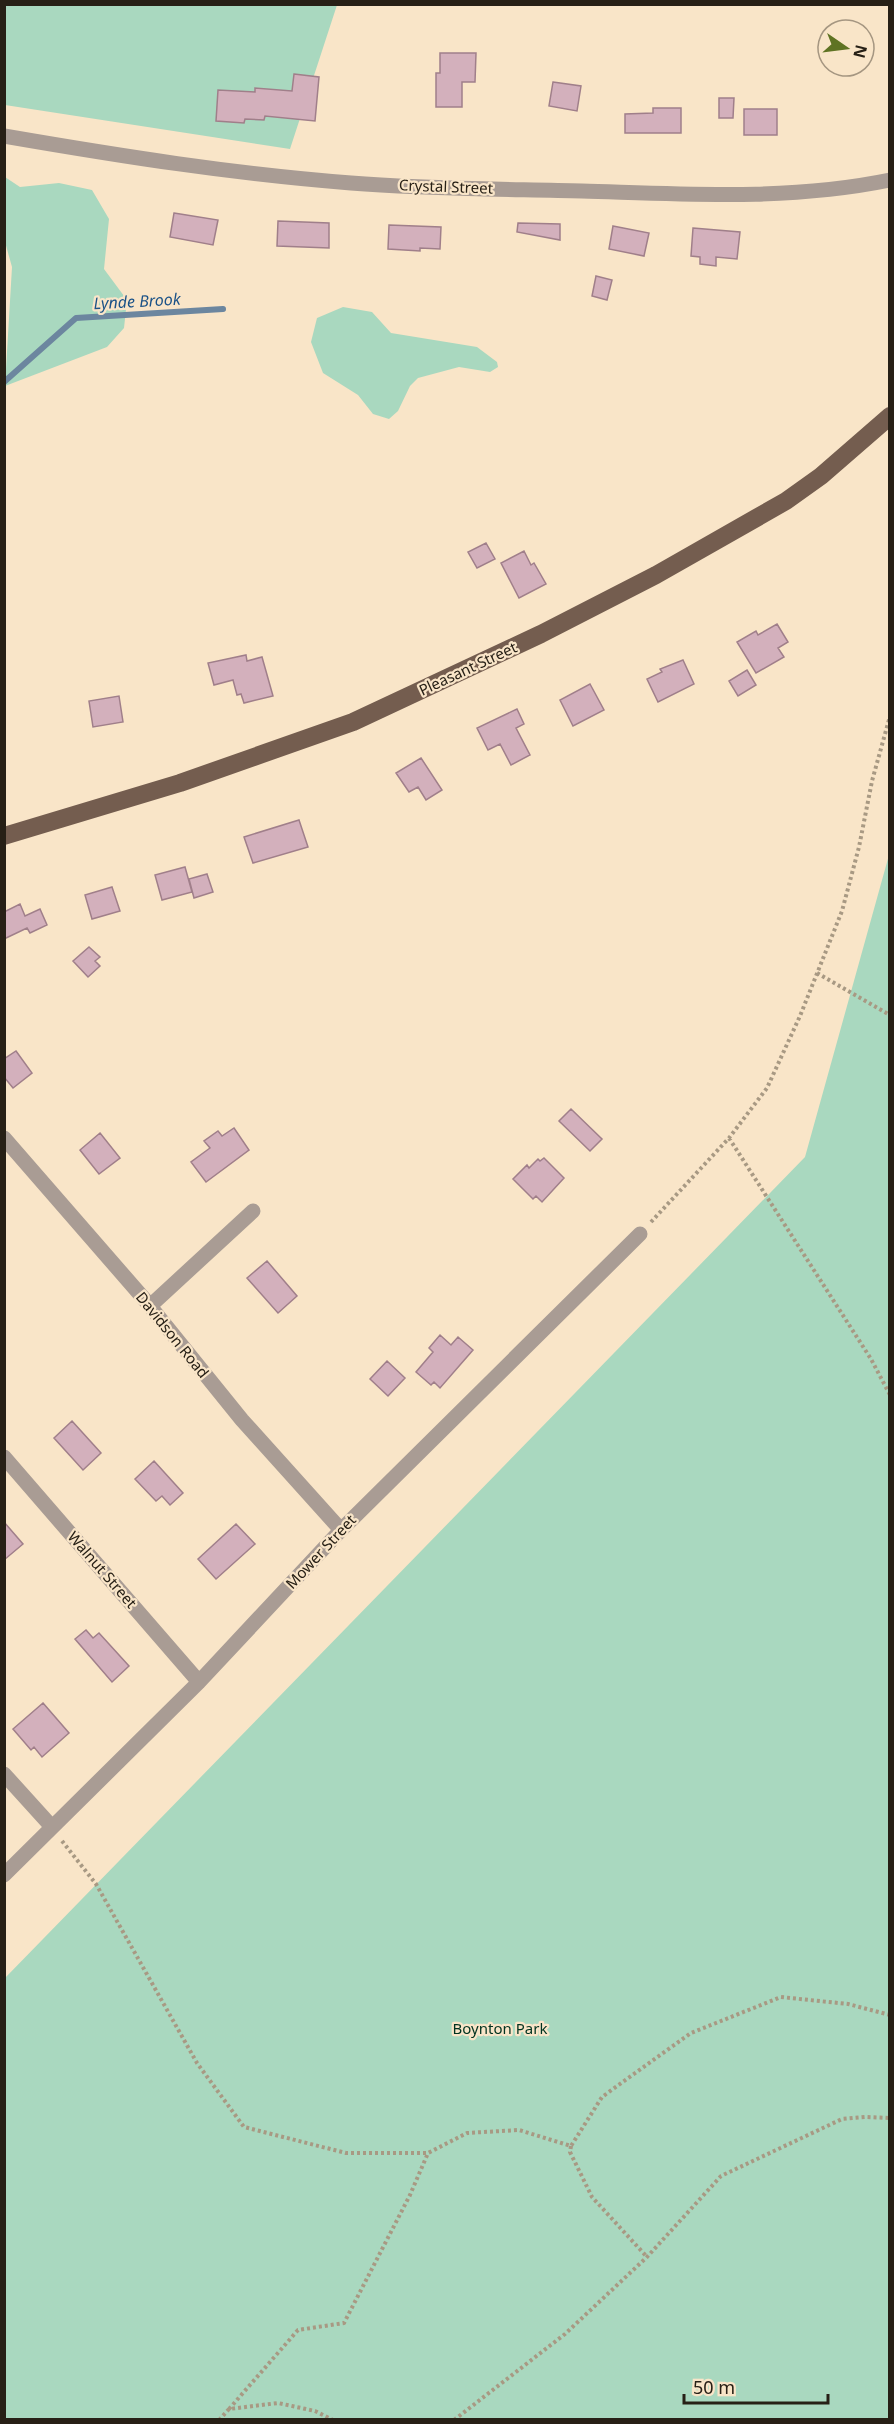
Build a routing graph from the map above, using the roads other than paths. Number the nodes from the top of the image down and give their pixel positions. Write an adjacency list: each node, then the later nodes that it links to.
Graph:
1 (4, 136): 2 (street, Crystal Street)
2 (890, 180)
3 (890, 416): 4 (main road, Pleasant Street)
4 (4, 836)
5 (4, 1138): 8 (street, Davidson Road)
6 (253, 1210): 8 (street)
7 (640, 1234): 10 (street, Mower Street)
8 (150, 1306): 10 (street, Davidson Road)
9 (4, 1457): 11 (street, Walnut Street)
10 (340, 1530): 11 (street, Mower Street)
11 (199, 1682): 13 (street, Mower Street)
12 (4, 1774): 13 (street)
13 (52, 1827): 14 (street, Mower Street)
14 (4, 1875)

